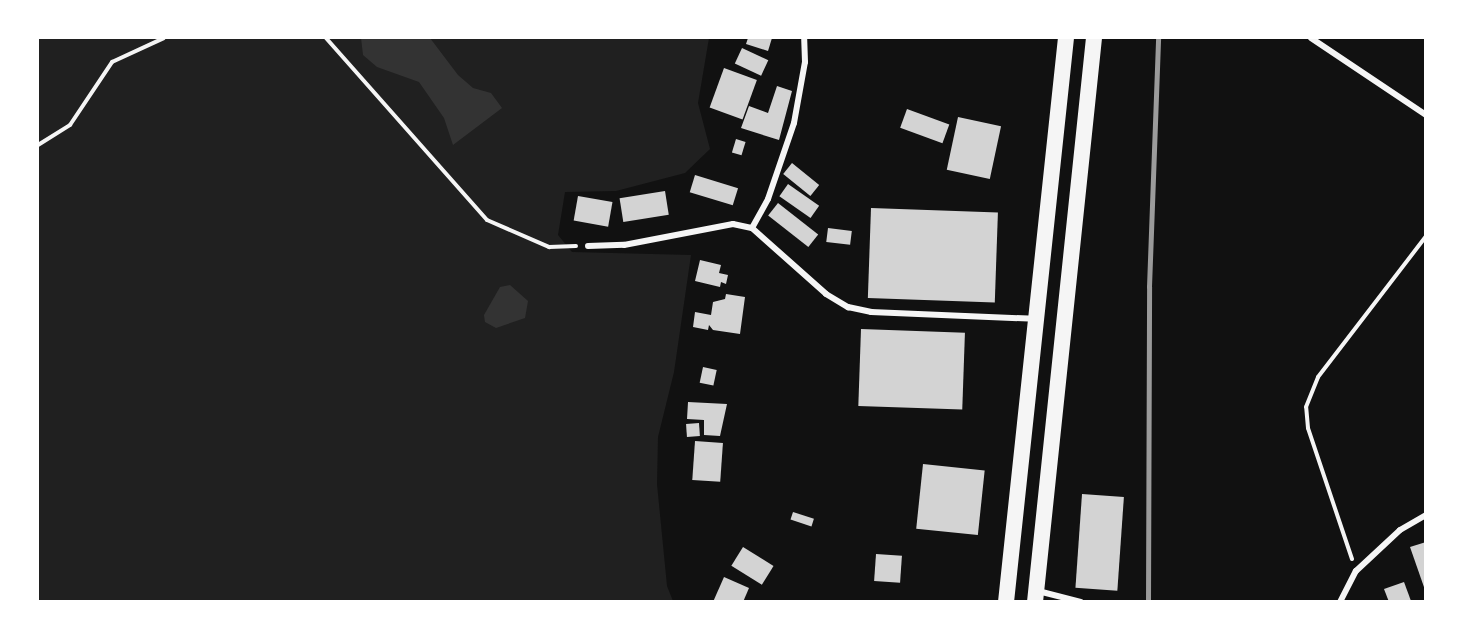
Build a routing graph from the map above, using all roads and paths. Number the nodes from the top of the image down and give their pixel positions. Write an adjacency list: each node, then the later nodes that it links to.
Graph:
1 (164, 38): 8 (path)
2 (326, 38): 11 (path)
3 (804, 38): 9 (street)
4 (1066, 38): 12 (highway)
5 (1094, 38): 15 (highway)
6 (1311, 38): 7 (street)
7 (1425, 115)
8 (38, 144)
9 (752, 228): 11 (street); 12 (street)
10 (1425, 236): 14 (path)
11 (588, 246)
12 (1035, 320): 16 (highway)
13 (1425, 515): 14 (street)
14 (1356, 571): 18 (street)
15 (1036, 596): 17 (street)
16 (1006, 602)
17 (1081, 602)
18 (1340, 602)

